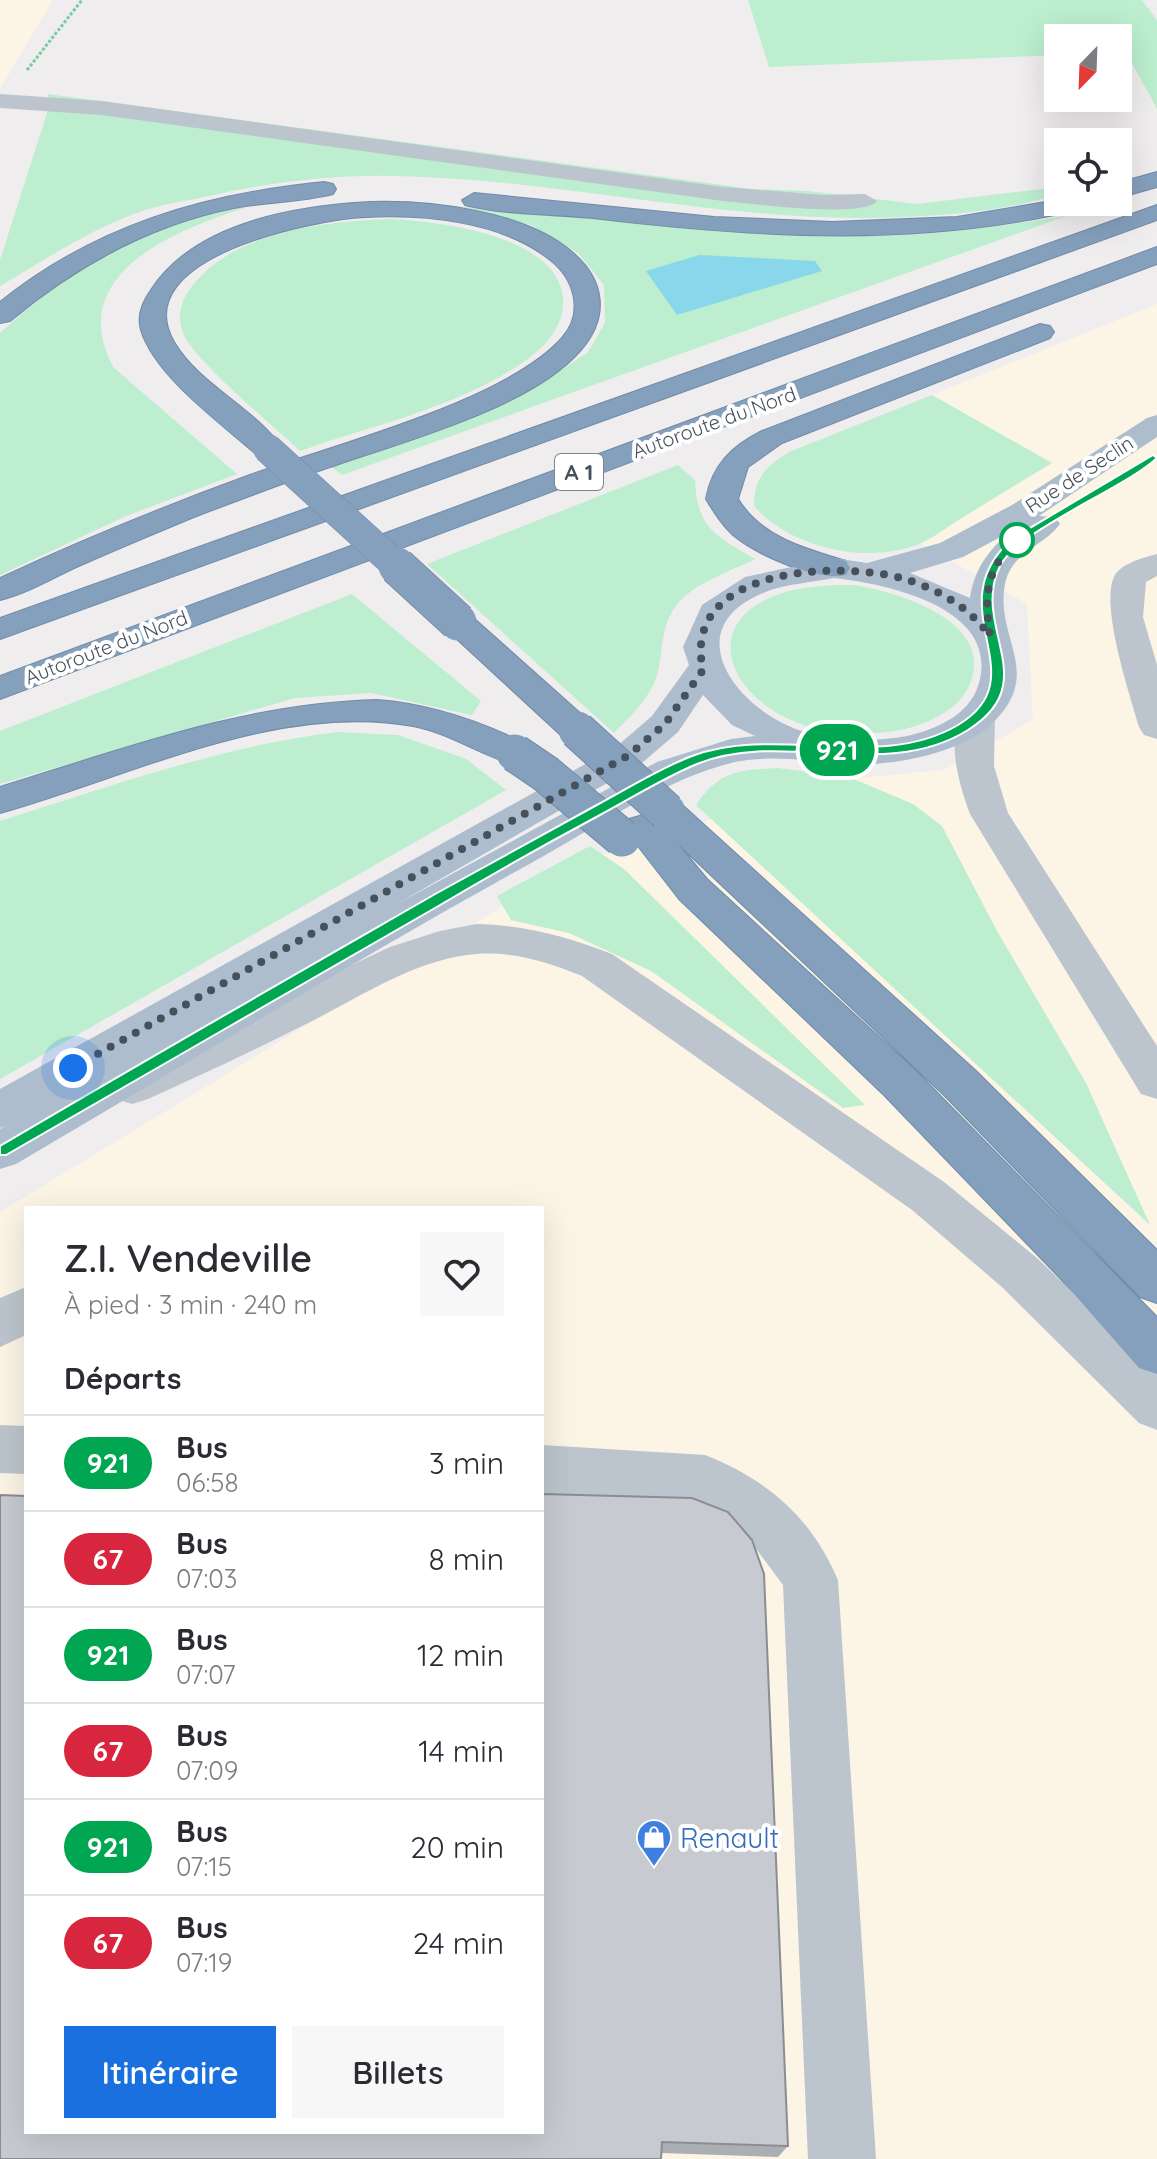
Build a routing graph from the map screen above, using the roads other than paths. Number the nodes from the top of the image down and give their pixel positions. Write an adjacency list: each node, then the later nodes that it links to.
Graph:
1 (0, 101): 4 (street)
2 (1157, 179): 3 (highway)
3 (1132, 187)
4 (865, 201)
5 (1044, 209): 6 (highway)
6 (585, 210): 9 (highway); 10 (highway)
7 (1157, 212): 19 (highway, Autoroute du Nord / A 1)
8 (1157, 255): 22 (highway, Autoroute du Nord / A 1)
9 (138, 284)
10 (0, 315)
11 (1069, 321): 17 (highway)
12 (159, 381): 14 (highway)
13 (1157, 424): 17 (main road, Rue de Seclin)
14 (257, 453): 18 (highway); 27 (highway)
15 (1157, 458): 20 (main road, Rue de Seclin)
16 (1157, 564): 24 (street)
17 (850, 570): 20 (main road); 21 (main road)
18 (0, 590)
19 (0, 629)
20 (990, 636): 23 (main road)
21 (703, 670): 25 (main road); 29 (main road)
22 (0, 688)
23 (977, 718): 25 (main road); 28 (street)
24 (1157, 727)
25 (834, 750): 29 (main road)
26 (0, 800): 27 (highway, bridge)
27 (644, 826): 30 (highway); 33 (highway)
28 (1157, 1082)
29 (9, 1132): 34 (street)
30 (1157, 1282)
31 (24, 1309): 32 (street)
32 (0, 1325)
33 (1157, 1352)
34 (1157, 1407)
35 (0, 1449): 36 (street)
36 (24, 1450)
37 (544, 1470): 38 (street)
38 (842, 2159)

